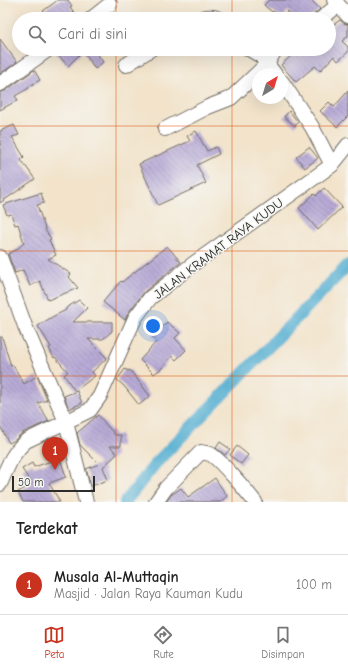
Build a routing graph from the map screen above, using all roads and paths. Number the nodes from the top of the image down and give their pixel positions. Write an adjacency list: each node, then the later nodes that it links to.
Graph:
1 (336, 2): 4 (street); 5 (street)
2 (110, 4): 3 (street)
3 (100, 12)
4 (327, 12)
5 (348, 16)
6 (39, 56): 14 (street)
7 (140, 56): 10 (street)
8 (261, 56): 11 (street)
9 (274, 56): 12 (street)
10 (126, 65)
11 (270, 68)
12 (271, 68)
13 (252, 83): 16 (street)
14 (0, 84)
15 (288, 91): 18 (street)
16 (165, 129)
17 (348, 145): 18 (street, JALAN KRAMAT RAYA KUDU)
18 (332, 165): 20 (street, JALAN KRAMAT RAYA KUDU)
19 (0, 257): 20 (street)
20 (66, 422): 21 (street, JALAN KRAMAT RAYA KUDU); 22 (street)
21 (0, 484)
22 (86, 502)
23 (156, 502): 24 (street)
24 (255, 502)

